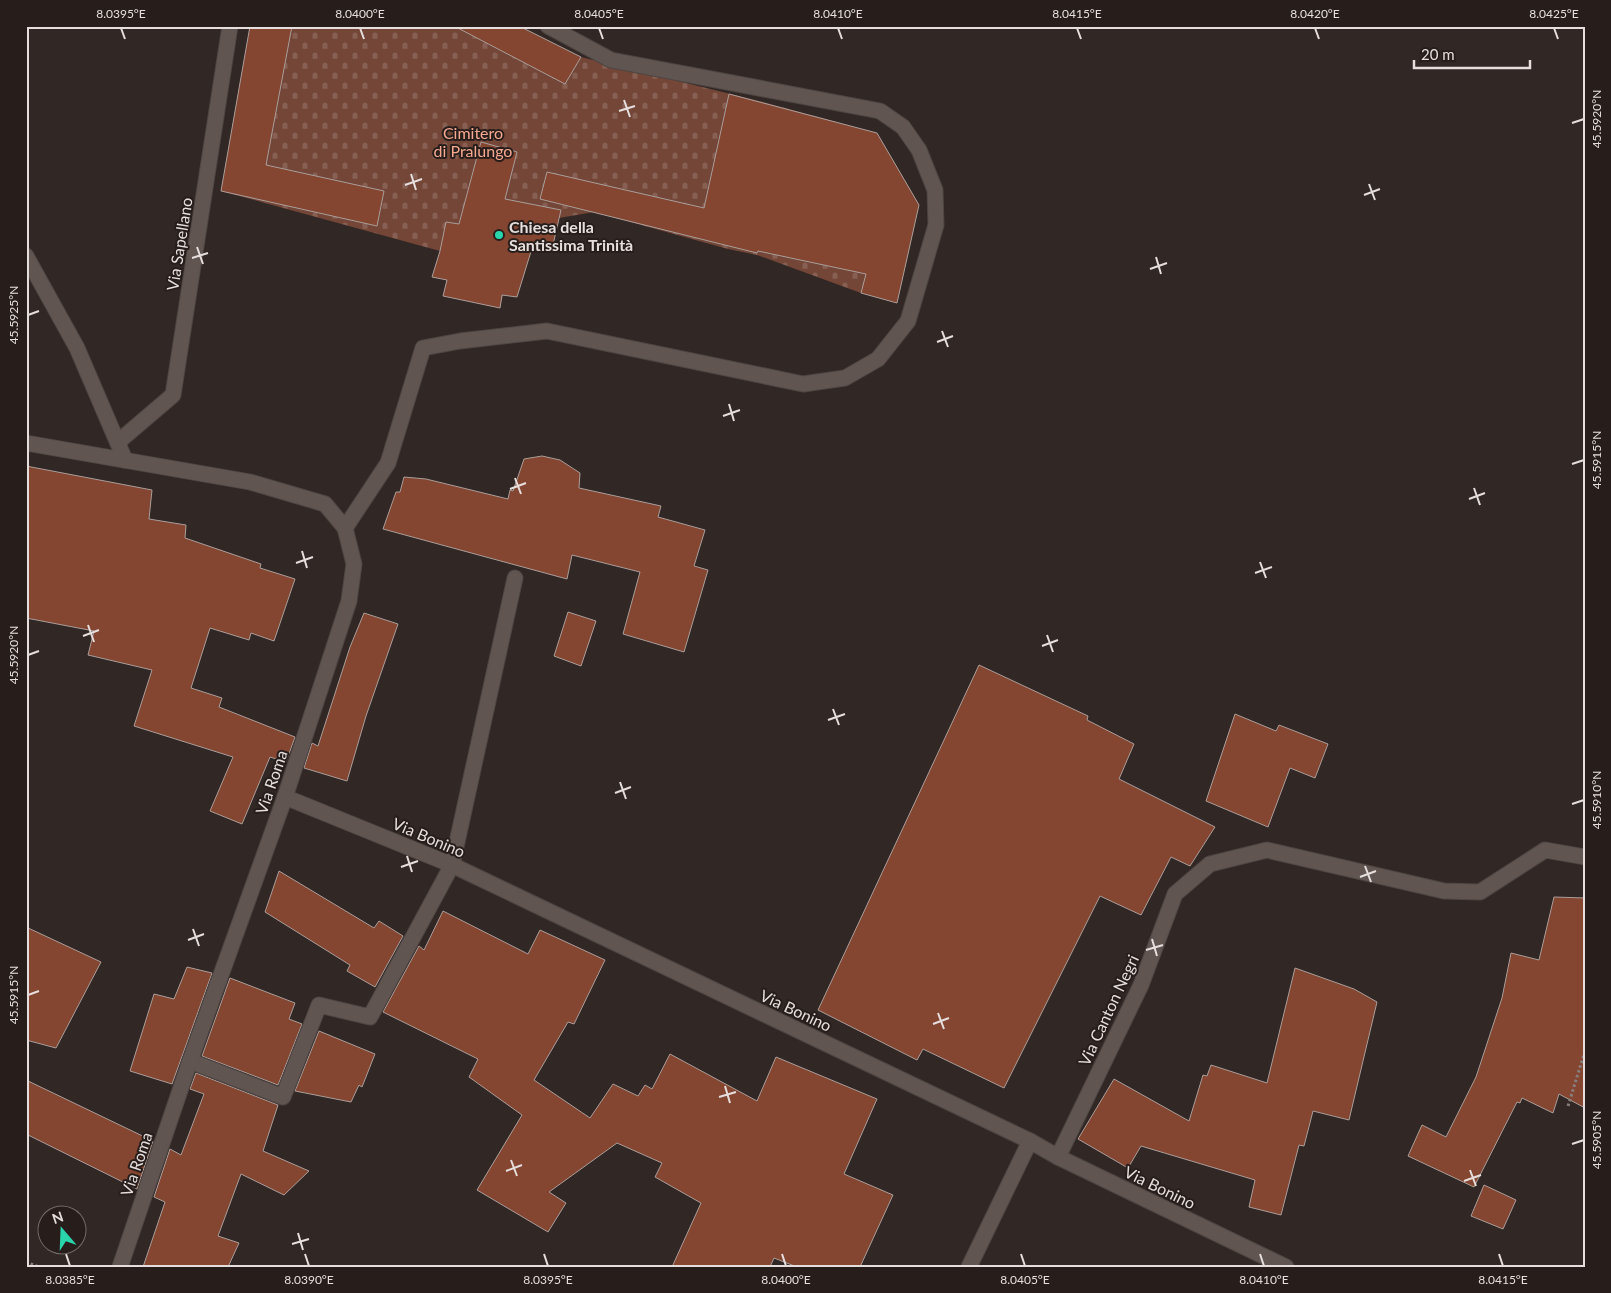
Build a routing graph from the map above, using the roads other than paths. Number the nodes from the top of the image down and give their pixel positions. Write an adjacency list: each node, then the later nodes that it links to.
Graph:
1 (230, 26): 4 (street, Via Sapellano)
2 (548, 26): 7 (street)
3 (26, 256): 4 (street)
4 (118, 442): 6 (street)
5 (26, 443): 6 (street, Via Roma)
6 (125, 460): 7 (street, Via Roma)
7 (345, 528): 9 (street, Via Roma)
8 (515, 578): 11 (street)
9 (285, 797): 11 (street, Via Bonino); 12 (street, Via Roma)
10 (1585, 857): 14 (street, Via Canton Negri)
11 (452, 865): 12 (street); 13 (street, Via Bonino)
12 (190, 1061): 15 (street, Via Roma)
13 (1030, 1141): 14 (street, Via Bonino); 16 (street)
14 (1058, 1157): 17 (street, Via Bonino)
15 (120, 1267)
16 (968, 1267)
17 (1286, 1267)

